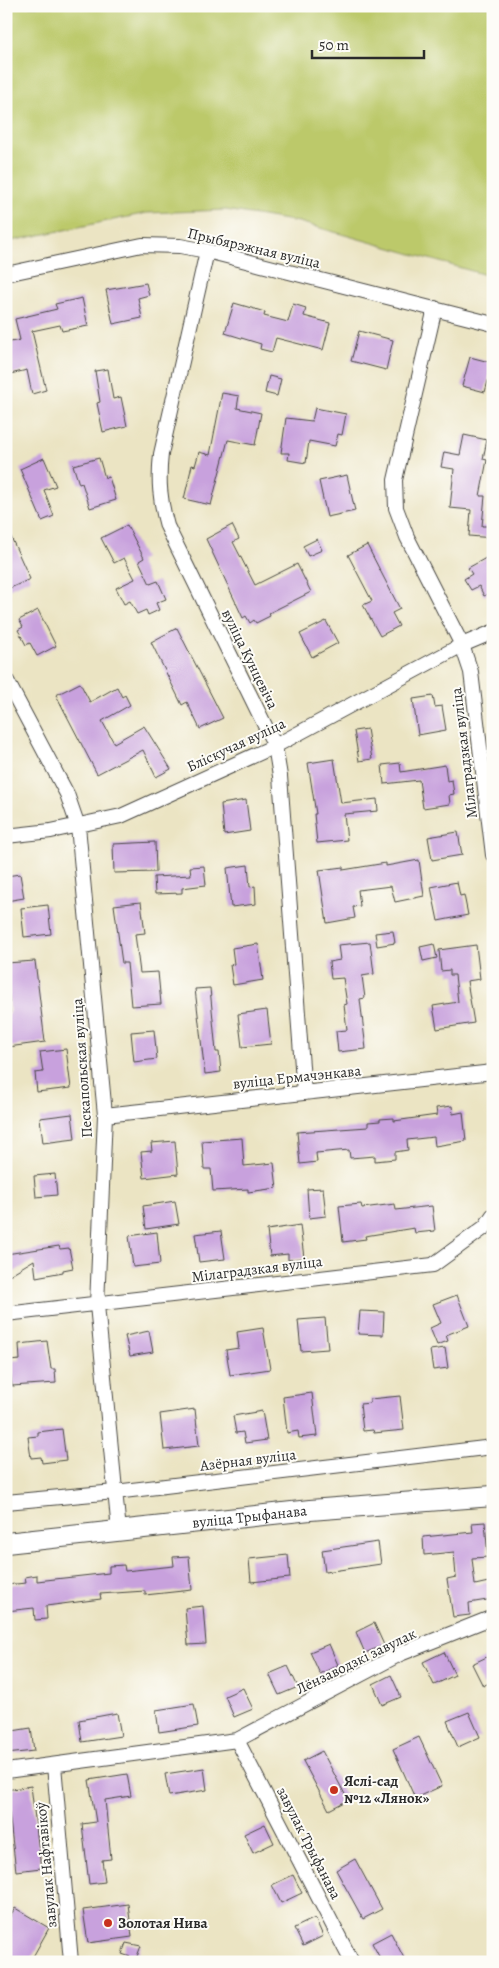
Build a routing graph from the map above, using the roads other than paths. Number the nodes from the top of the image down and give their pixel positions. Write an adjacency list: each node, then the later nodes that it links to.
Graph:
1 (207, 251): 2 (street, Прыбярэжная вуліца); 3 (street, Прыбярэжная вуліца); 8 (street, вуліца Кунцевіча)
2 (6, 274)
3 (435, 308): 4 (street, Прыбярэжная вуліца); 6 (street, Мілаградзкая вуліца)
4 (493, 324)
5 (493, 632): 6 (street, Бліскучая вуліца)
6 (462, 645): 8 (street, Бліскучая вуліца); 11 (street, Мілаградзкая вуліца)
7 (6, 679): 9 (street, Пескапольская вуліца)
8 (276, 746): 9 (street, Бліскучая вуліца); 13 (street, вуліца Кунцевіча)
9 (78, 826): 10 (street, Бліскучая вуліца); 14 (street, Пескапольская вуліца)
10 (6, 836)
11 (493, 855)
12 (493, 1072): 13 (street, вуліца Ермачэнкава)
13 (304, 1092): 14 (street, вуліца Ермачэнкава)
14 (105, 1115): 16 (street, Пескапольская вуліца)
15 (493, 1215): 16 (street, Мілаградзкая вуліца)
16 (97, 1305): 17 (street, Мілаградзкая вуліца); 19 (street, Пескапольская вуліца)
17 (6, 1314)
18 (493, 1447): 19 (street, Азёрная вуліца)
19 (114, 1492): 21 (street, Азёрная вуліца); 22 (street, Пескапольская вуліца)
20 (493, 1496): 22 (street, вуліца Трыфанава)
21 (6, 1502)
22 (119, 1531): 23 (street, вуліца Трыфанава)
23 (6, 1543)
24 (493, 1617): 25 (street, Лёнзаводзкі завулак)
25 (237, 1740): 26 (street); 29 (street, завулак Трыфанава)
26 (54, 1765): 27 (street); 28 (street, завулак Нафтавікоў)
27 (6, 1771)
28 (71, 1962)
29 (352, 1962)

